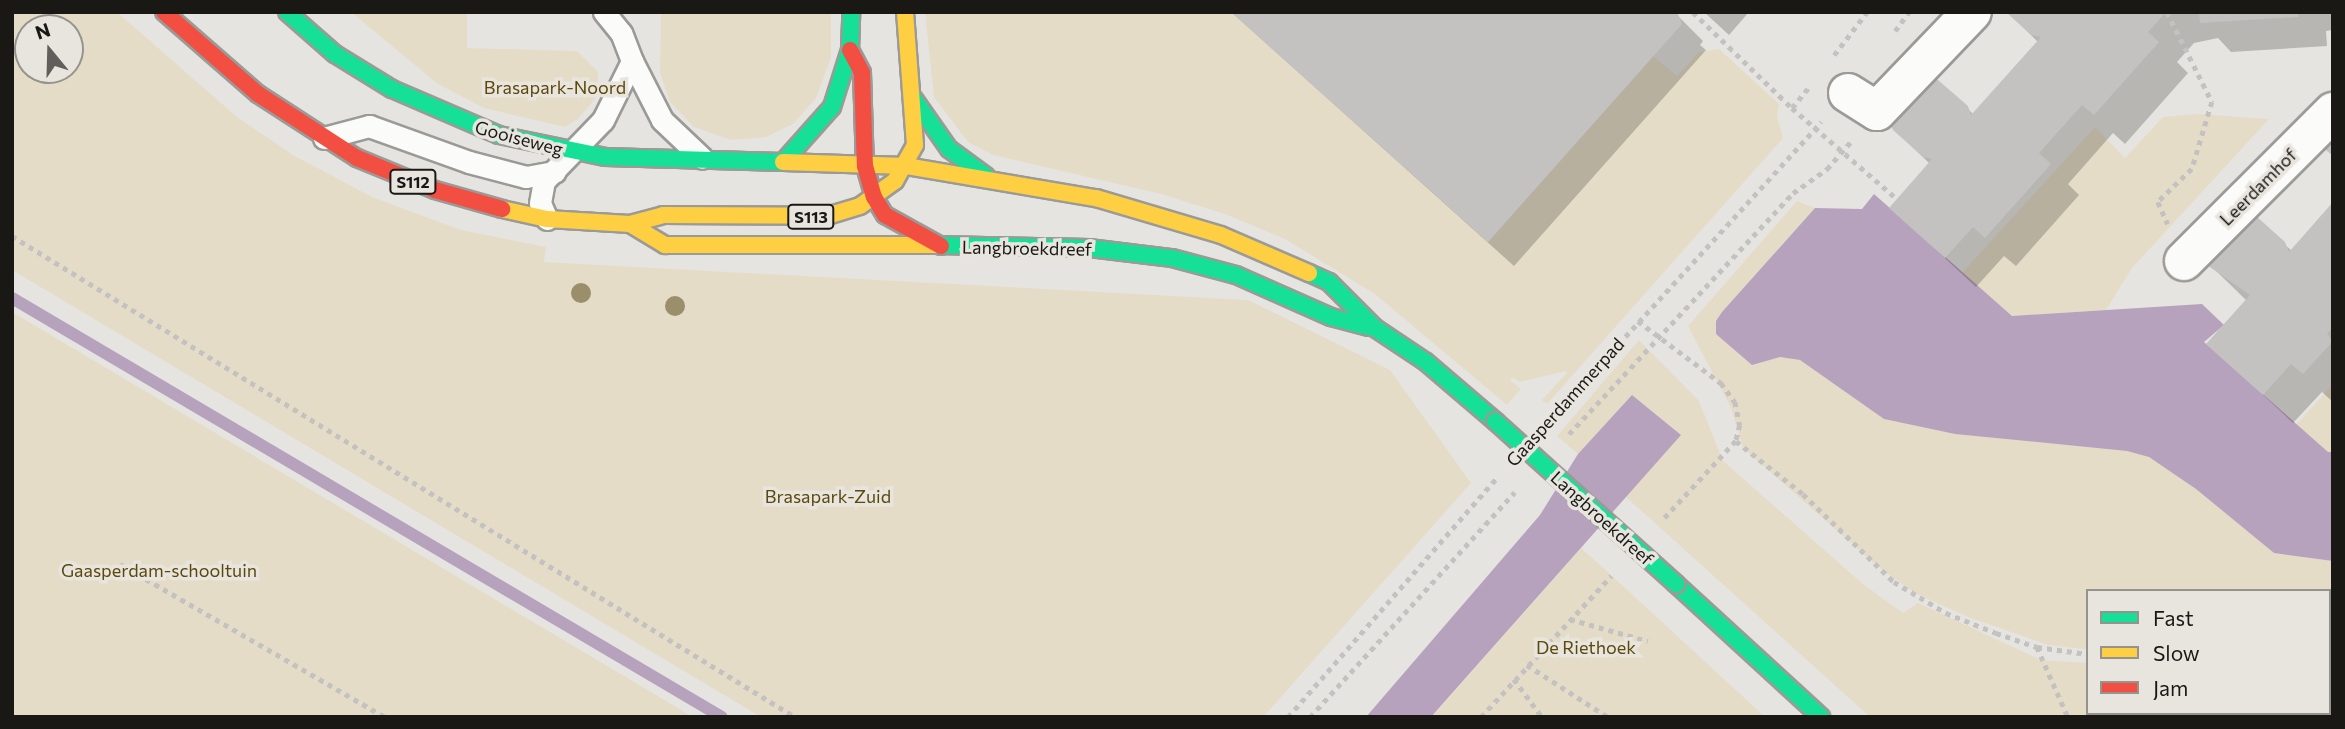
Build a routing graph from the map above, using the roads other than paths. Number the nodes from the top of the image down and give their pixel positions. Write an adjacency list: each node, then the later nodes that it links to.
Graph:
1 (164, 12): 12 (main road, S112)
2 (287, 12): 13 (main road, Gooiseweg / S112)
3 (604, 12): 8 (lane)
4 (851, 12): 7 (main road, Langbroekdreef)
5 (905, 12): 9 (main road, Langbroekdreef)
6 (1972, 12): 10 (street)
7 (850, 50): 15 (main road); 16 (main road, Langbroekdreef / S112)
8 (632, 61): 13 (lane); 14 (lane)
9 (914, 99): 17 (main road); 19 (main road, Langbroekdreef)
10 (1863, 102)
11 (2333, 112): 24 (street, Leerdamhof)
12 (321, 139): 18 (lane); 21 (main road, S112)
13 (575, 152): 14 (main road, Gooiseweg / S112); 18 (lane)
14 (707, 161): 15 (main road, Gooiseweg / S112)
15 (783, 162): 16 (main road, S112)
16 (865, 166): 17 (main road, S112); 20 (main road, Langbroekdreef / S112)
17 (906, 166): 19 (main road, S112); 20 (main road, S113)
18 (555, 172): 21 (lane)
19 (986, 176): 25 (main road, Langbroekdreef / S112)
20 (874, 197): 22 (main road, S113); 23 (main road, Langbroekdreef / S112)
21 (547, 219): 22 (main road, S112)
22 (630, 224): 23 (main road, S112)
23 (943, 247): 25 (main road, Langbroekdreef / S112)
24 (2184, 261)
25 (1375, 328): 26 (main road, Langbroekdreef / S112, bridge)
26 (1821, 717)

